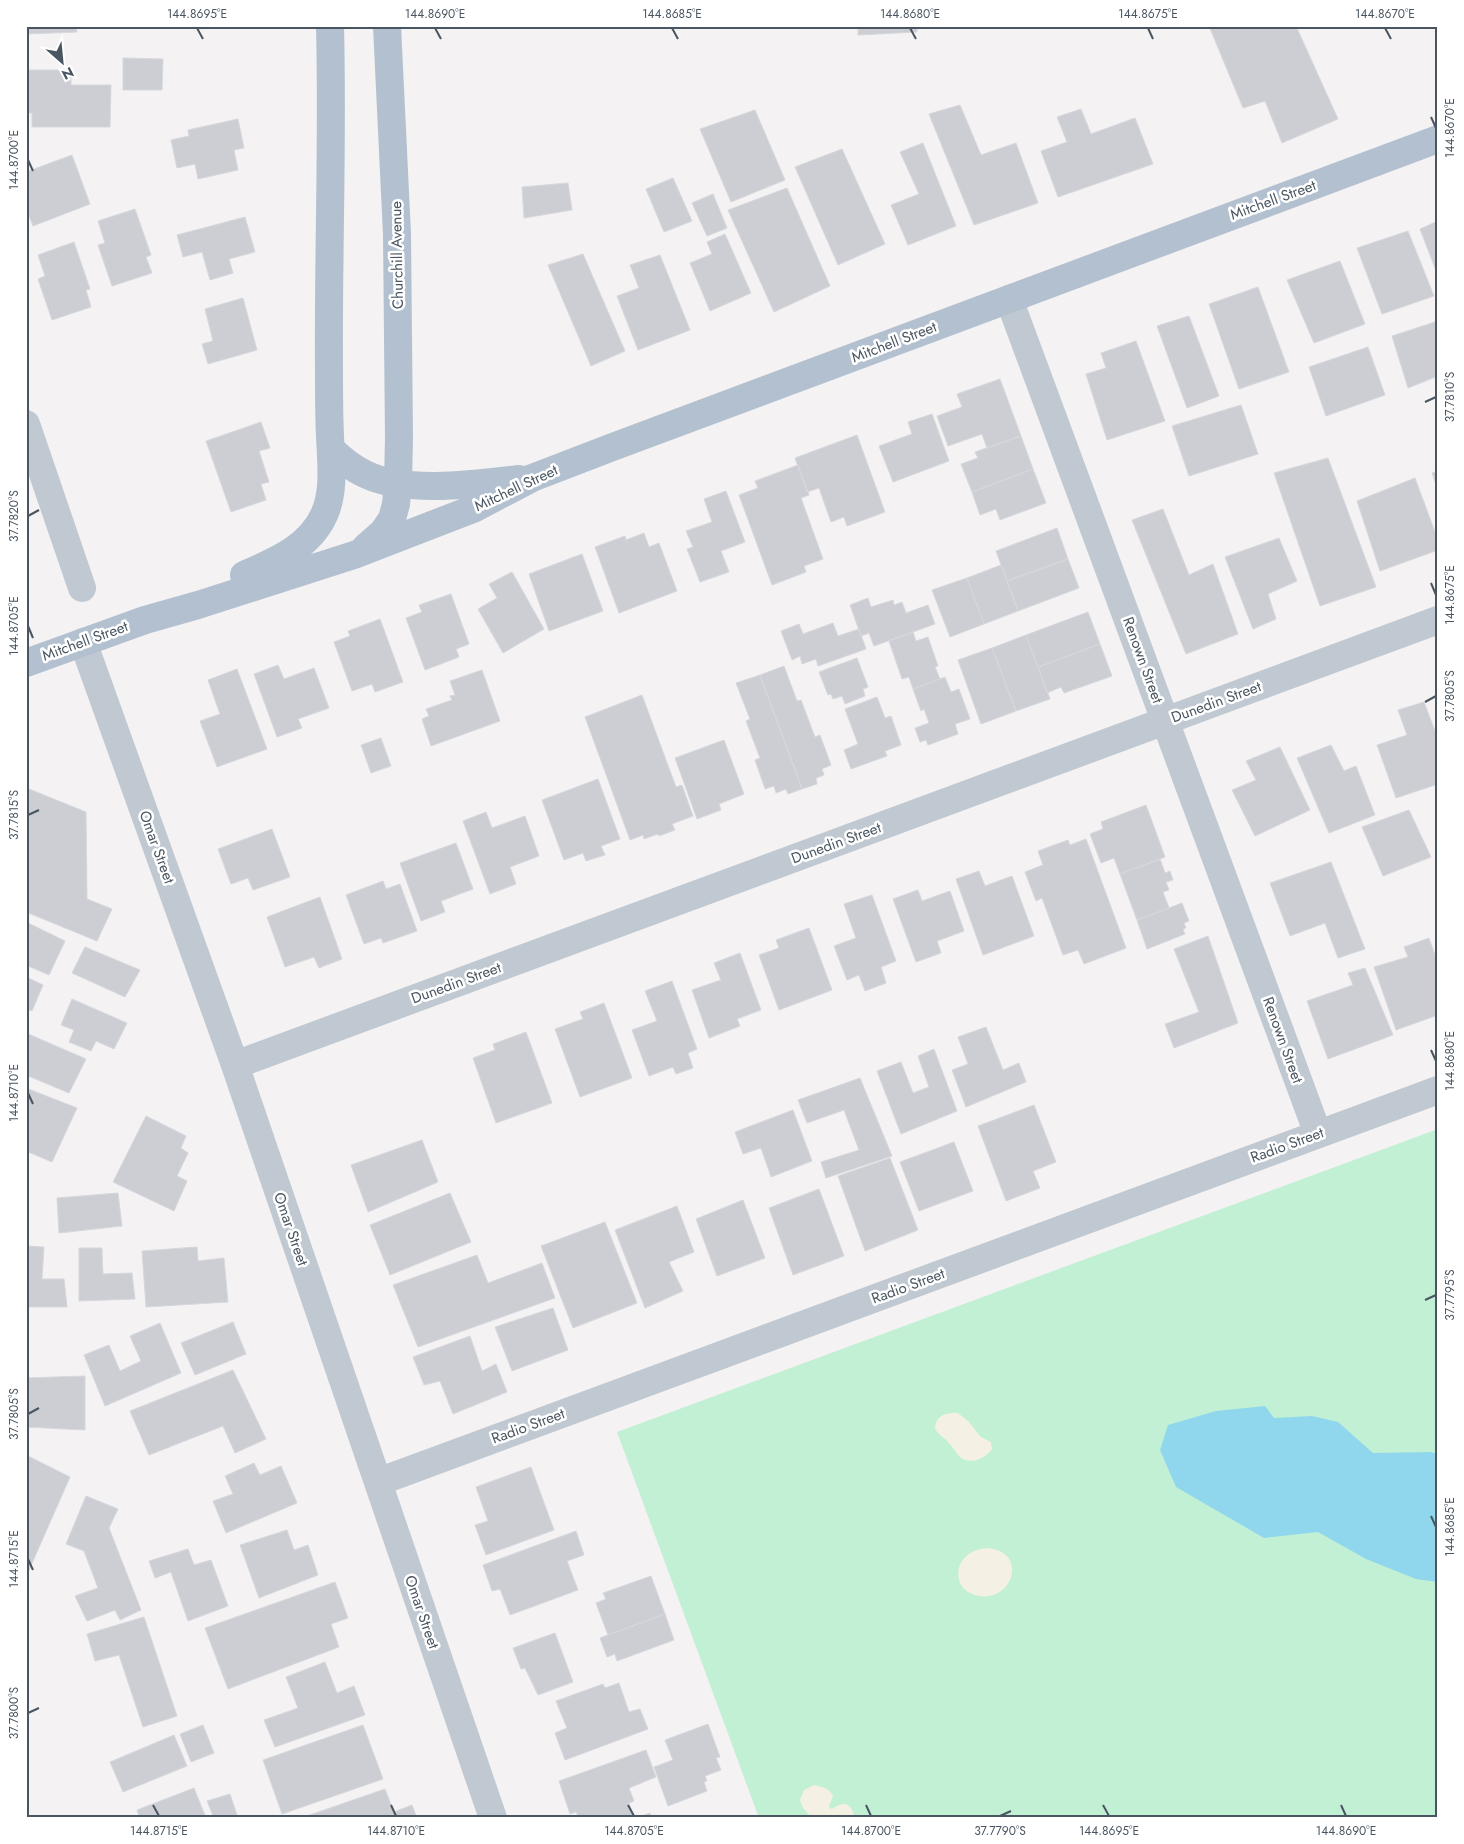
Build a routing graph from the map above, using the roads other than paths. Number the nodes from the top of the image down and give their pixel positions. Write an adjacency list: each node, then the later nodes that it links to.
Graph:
1 (330, 26): 6 (main road)
2 (387, 26): 8 (main road, Churchill Avenue)
3 (1438, 139): 4 (main road, Mitchell Street)
4 (1009, 299): 7 (main road, Mitchell Street); 15 (street, Renown Street)
5 (26, 424): 10 (street)
6 (331, 449): 8 (main road); 11 (main road, Mitchell Street)
7 (532, 478): 8 (main road); 9 (main road, Mitchell Street)
8 (398, 483): 9 (main road, Mitchell Street)
9 (354, 555): 11 (main road, Mitchell Street)
10 (82, 588)
11 (145, 620): 13 (main road, Mitchell Street)
12 (1438, 620): 15 (street, Dunedin Street)
13 (83, 642): 14 (main road, Mitchell Street); 16 (street, Omar Street)
14 (26, 663)
15 (1165, 720): 16 (street, Dunedin Street); 18 (street, Renown Street)
16 (235, 1066): 19 (street, Omar Street)
17 (1438, 1090): 18 (street, Radio Street)
18 (1318, 1134): 19 (street, Radio Street)
19 (378, 1482): 20 (street, Omar Street)
20 (493, 1818)

